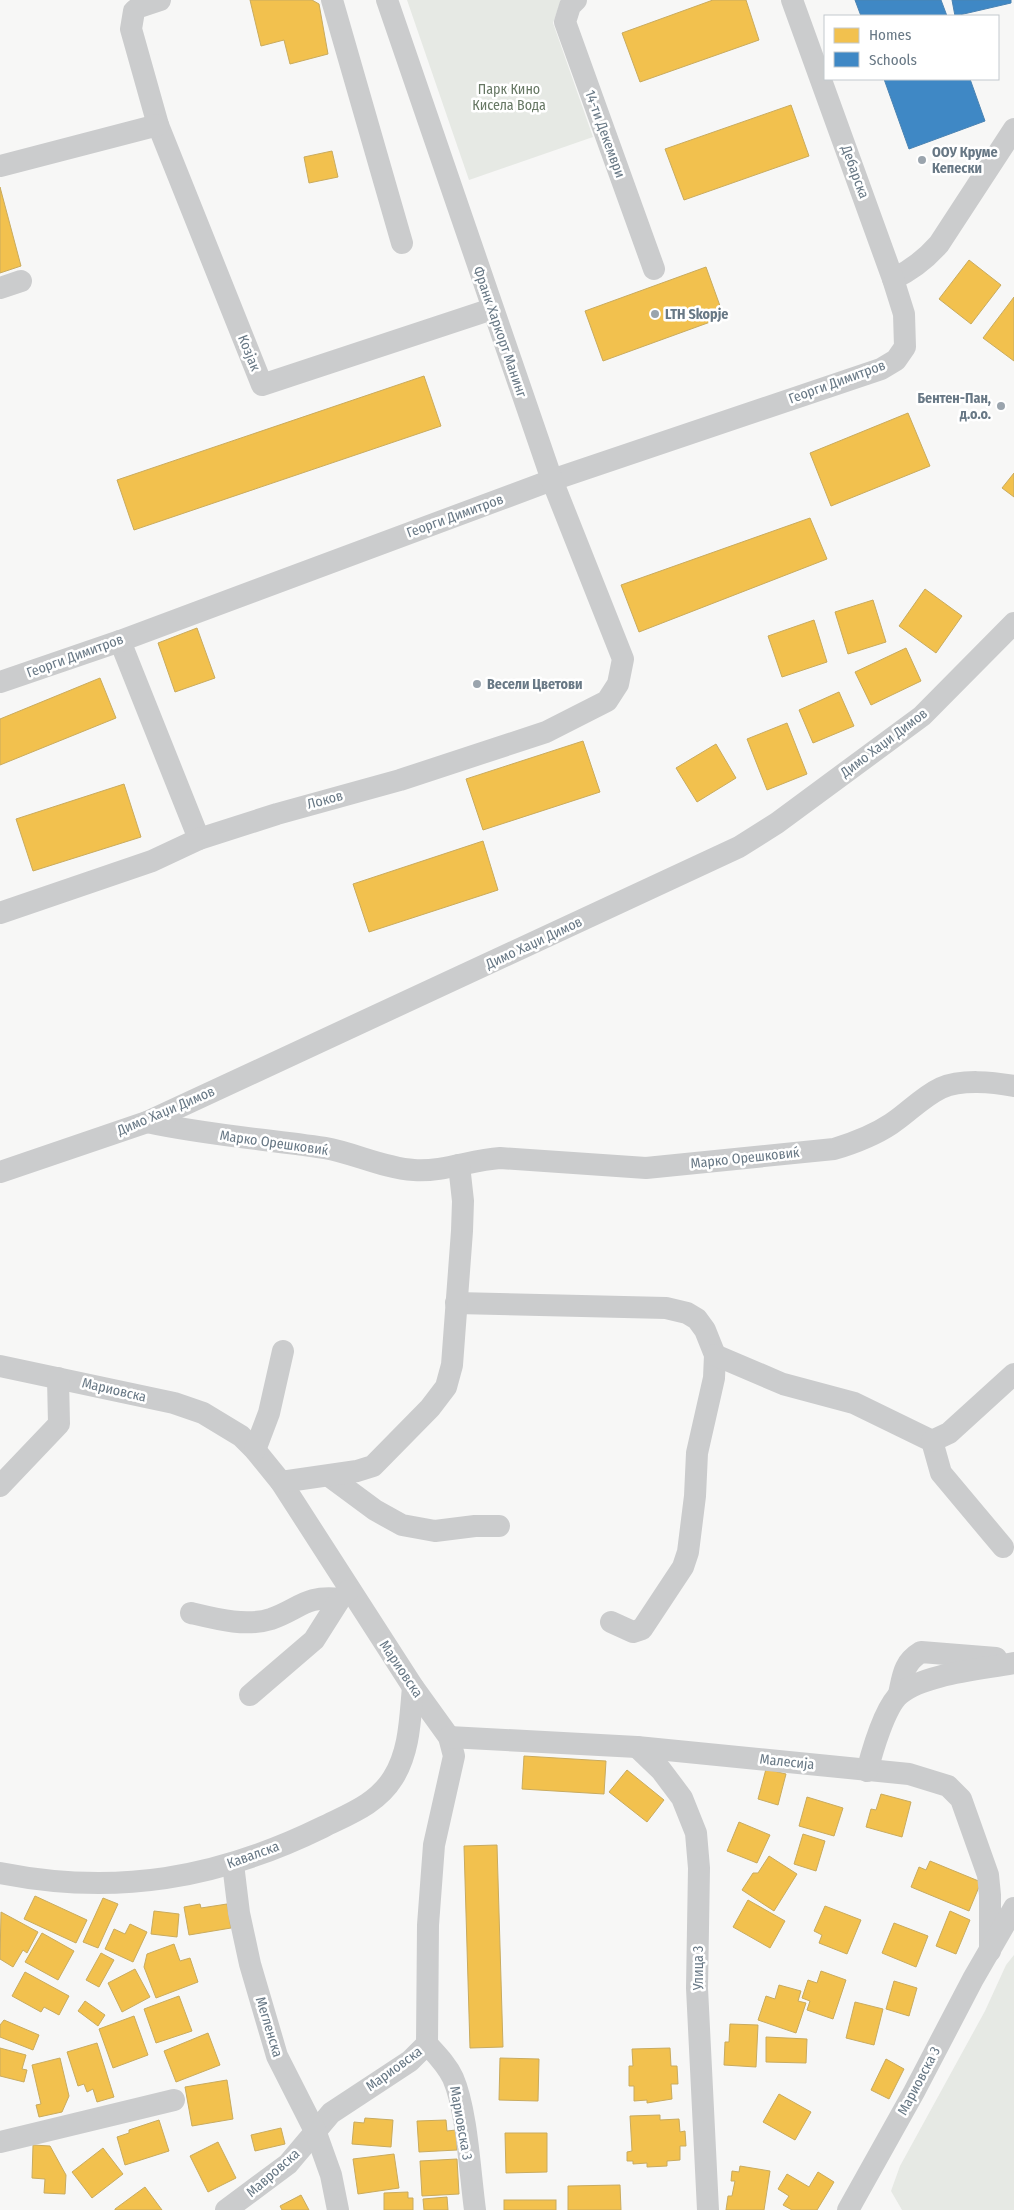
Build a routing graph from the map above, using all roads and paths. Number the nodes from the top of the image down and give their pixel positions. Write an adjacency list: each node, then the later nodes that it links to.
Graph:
1 (160, 0): 6 (street, Козјак)
2 (332, 0): 9 (street)
3 (387, 0): 14 (street, Франк Харкорт Манинг)
4 (576, 0): 10 (street, 14-ти Декември)
5 (792, 0): 11 (street, Дебарска)
6 (158, 125): 8 (street); 14 (street, Козјак)
7 (1014, 129): 11 (street)
8 (0, 166)
9 (402, 243)
10 (654, 269)
11 (893, 279): 15 (street, Дебарска)
12 (21, 281): 13 (street)
13 (0, 288)
14 (492, 309): 16 (street, Франк Харкорт Манинг)
15 (906, 347): 16 (street, Георги Димитров)
16 (552, 480): 18 (street, Георги Димитров); 19 (street, Франк Харкорт Манинг)
17 (1014, 623): 24 (street, Димо Хаџи Димов)
18 (120, 640): 20 (street, Георги Димитров); 21 (street)
19 (623, 659): 21 (street, Локов)
20 (0, 682)
21 (199, 839): 22 (street, Локов)
22 (0, 914)
23 (1014, 1086): 25 (street, Марко Орешковиќ)
24 (147, 1122): 25 (street, Марко Орешковиќ); 26 (street, Димо Хаџи Димов)
25 (459, 1165): 27 (street)
26 (0, 1172)
27 (456, 1303): 29 (street); 35 (street)
28 (284, 1351): 34 (street)
29 (715, 1355): 33 (street); 42 (street)
30 (0, 1366): 32 (street, Мариовска)
31 (1014, 1374): 33 (street)
32 (58, 1378): 34 (street, Мариовска); 37 (street)
33 (932, 1441): 39 (street)
34 (255, 1450): 36 (street, Мариовска)
35 (329, 1476): 36 (street); 38 (street)
36 (282, 1482): 40 (street, Мариовска)
37 (0, 1486)
38 (499, 1526)
39 (1003, 1547)
40 (345, 1594): 41 (street); 44 (street, Мариовска); 45 (street)
41 (192, 1613)
42 (611, 1622)
43 (1014, 1662): 48 (street)
44 (413, 1687): 46 (street, Мариовска); 49 (street, Кавалска)
45 (250, 1695)
46 (449, 1736): 47 (street, Малесија); 53 (street, Мариовска)
47 (637, 1747): 48 (street, Малесија); 60 (street, Улица 3)
48 (867, 1771): 52 (street, Малесија)
49 (233, 1864): 50 (street, Кавалска); 55 (street, Мегленска)
50 (0, 1874)
51 (1014, 1908): 52 (street)
52 (990, 1951): 61 (street, Мариовска 3)
53 (427, 2044): 55 (street, Мариовска); 59 (street, Мариовска 3)
54 (174, 2100): 56 (street)
55 (316, 2132): 57 (street, Мавровска); 58 (street, Мегленска)
56 (0, 2142)
57 (226, 2210)
58 (338, 2210)
59 (474, 2210)
60 (708, 2210)
61 (848, 2210)

